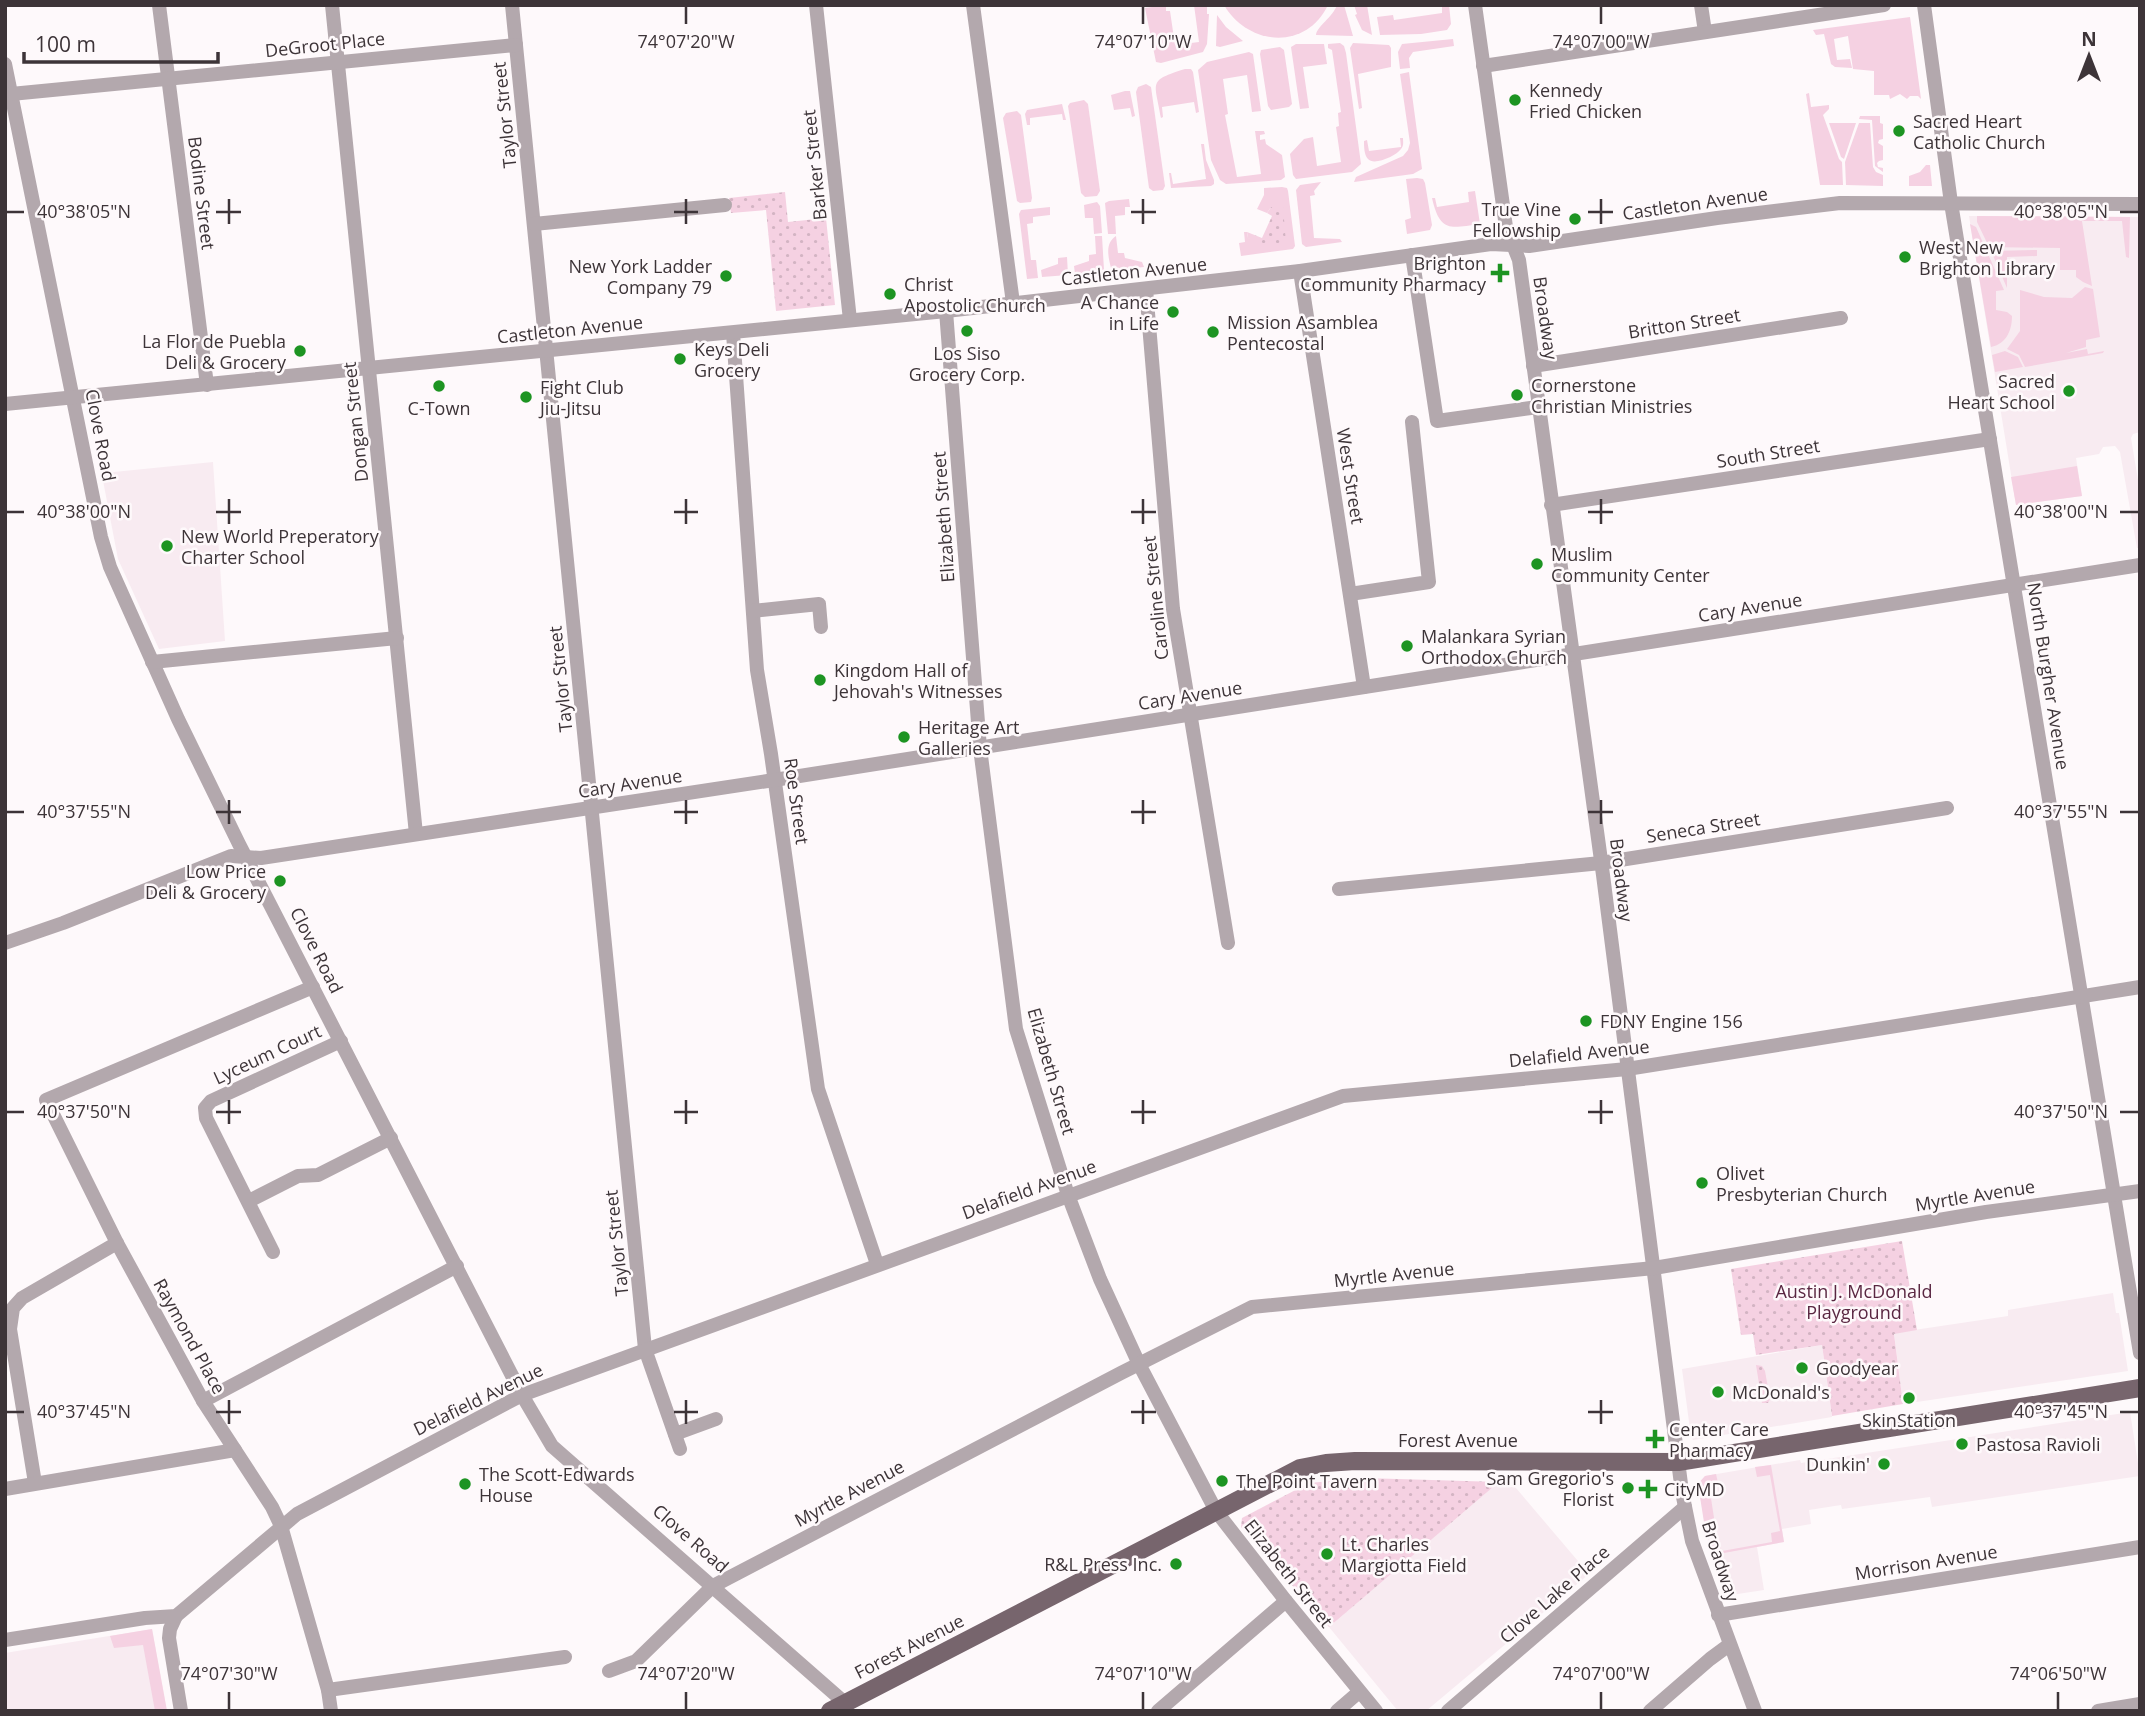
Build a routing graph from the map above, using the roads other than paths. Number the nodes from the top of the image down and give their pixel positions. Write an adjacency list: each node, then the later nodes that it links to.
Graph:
1 (159, 5): 15 (street, Bodine Street)
2 (332, 5): 12 (street, Dongan Street)
3 (512, 5): 11 (street, Taylor Street)
4 (816, 5): 28 (street, Barker Street)
5 (973, 5): 25 (street)
6 (1475, 5): 14 (street, Broadway)
7 (1701, 5): 10 (street)
8 (1884, 5): 10 (street)
9 (1924, 5): 17 (street, North Burgher Avenue)
10 (1705, 32): 14 (street)
11 (516, 45): 12 (street, DeGroot Place); 20 (street, Taylor Street)
12 (338, 62): 15 (street, DeGroot Place); 32 (street, Dongan Street)
13 (5, 64): 16 (street, Clove Road)
14 (1483, 66): 21 (street, Broadway)
15 (168, 79): 16 (street, DeGroot Place); 33 (street, Bodine Street)
16 (11, 94): 34 (street, Clove Road)
17 (1951, 203): 18 (street, Castleton Avenue); 21 (street, Castleton Avenue); 38 (street, North Burgher Avenue)
18 (2140, 204)
19 (725, 205): 20 (street)
20 (534, 224): 30 (street, Taylor Street)
21 (1512, 245): 22 (street, Castleton Avenue); 31 (street, Broadway)
22 (1412, 255): 23 (street, Castleton Avenue); 36 (street)
23 (1300, 271): 24 (street, Castleton Avenue); 42 (street, West Street)
24 (1146, 289): 25 (street, Castleton Avenue); 49 (street, Caroline Street)
25 (1013, 303): 26 (street, Castleton Avenue)
26 (946, 311): 28 (street, Castleton Avenue); 50 (street, Elizabeth Street)
27 (1841, 318): 31 (street, Britton Street)
28 (850, 320): 29 (street, Castleton Avenue)
29 (733, 333): 30 (street, Castleton Avenue); 43 (street, Roe Street)
30 (547, 351): 32 (street, Castleton Avenue); 52 (street, Taylor Street)
31 (1533, 366): 36 (street, Broadway)
32 (369, 369): 33 (street, Castleton Avenue); 45 (street, Dongan Street)
33 (207, 385): 34 (street, Castleton Avenue)
34 (72, 397): 35 (street, Castleton Avenue); 47 (street, Clove Road)
35 (5, 404)
36 (1538, 407): 39 (street, Broadway)
37 (1412, 422): 42 (street)
38 (1990, 439): 39 (street, South Street); 41 (street, North Burgher Avenue)
39 (1551, 505): 46 (street, Broadway)
40 (2140, 565): 41 (street, Cary Avenue)
41 (2014, 584): 46 (street, Cary Avenue); 62 (street, North Burgher Avenue)
42 (1350, 594): 48 (street, West Street)
43 (752, 611): 44 (street); 51 (street, Roe Street)
44 (821, 627)
45 (397, 638): 47 (street); 54 (street, Dongan Street)
46 (1573, 654): 48 (street, Cary Avenue); 56 (street, Broadway)
47 (152, 662): 55 (street, Clove Road)
48 (1364, 687): 49 (street, Cary Avenue)
49 (1189, 715): 50 (street, Cary Avenue); 59 (street, Caroline Street)
50 (980, 748): 51 (street, Cary Avenue); 67 (street, Elizabeth Street)
51 (774, 780): 52 (street, Cary Avenue); 72 (street, Roe Street)
52 (592, 808): 54 (street, Cary Avenue); 75 (street, Taylor Street)
53 (1947, 808): 56 (street, Seneca Street)
54 (416, 834): 55 (street, Cary Avenue)
55 (245, 856): 58 (street, Cary Avenue); 61 (street, Clove Road)
56 (1601, 863): 57 (street, Seneca Street); 64 (street, Broadway)
57 (1339, 889)
58 (5, 943)
59 (1228, 943)
60 (2140, 986): 62 (street, Delafield Avenue)
61 (313, 987): 63 (street, Clove Road); 70 (street, Raymond Place)
62 (2081, 995): 64 (street, Delafield Avenue); 68 (street, North Burgher Avenue)
63 (341, 1041): 65 (street, Clove Road); 69 (street, Lyceum Court)
64 (1627, 1069): 67 (street, Delafield Avenue); 74 (street, Broadway)
65 (391, 1138): 69 (street); 73 (street, Clove Road)
66 (2140, 1191): 68 (street, Myrtle Avenue)
67 (1068, 1195): 72 (street, Delafield Avenue); 77 (street, Elizabeth Street)
68 (2113, 1195): 74 (street, Myrtle Avenue); 76 (street, North Burgher Avenue)
69 (249, 1201): 71 (street, Lyceum Court)
70 (117, 1243): 80 (street, Raymond Place); 84 (street)
71 (273, 1252)
72 (877, 1264): 75 (street, Delafield Avenue)
73 (457, 1266): 79 (street, Clove Road); 80 (street)
74 (1654, 1268): 77 (street, Myrtle Avenue); 83 (street, Broadway)
75 (645, 1349): 79 (street, Delafield Avenue); 81 (street, Taylor Street)
76 (2140, 1353)
77 (1139, 1364): 87 (street, Elizabeth Street); 90 (street, Myrtle Avenue)
78 (2140, 1388): 83 (main road, Forest Avenue)
79 (522, 1395): 88 (street, Delafield Avenue); 90 (street, Clove Road)
80 (203, 1401): 82 (street, Raymond Place)
81 (716, 1419)
82 (235, 1450): 84 (street); 88 (street, Raymond Place)
83 (1678, 1462): 86 (street, Broadway); 87 (main road, Forest Avenue)
84 (35, 1483): 85 (street)
85 (5, 1489)
86 (1685, 1507): 92 (street, Broadway); 107 (street, Clove Lake Place)
87 (1216, 1511): 91 (street, Elizabeth Street); 101 (main road, Forest Avenue)
88 (281, 1526): 93 (street, Delafield Avenue); 98 (street, Raymond Place)
89 (2140, 1548): 92 (street, Morrison Avenue)
90 (713, 1586): 97 (street, Myrtle Avenue); 101 (street, Clove Road)
91 (1286, 1601): 99 (street, Elizabeth Street); 104 (street)
92 (1718, 1615): 95 (street, Broadway)
93 (176, 1616): 94 (street); 102 (street)
94 (5, 1640)
95 (1729, 1645): 108 (street); 109 (street, Broadway)
96 (565, 1657): 98 (street)
97 (609, 1671)
98 (328, 1690): 103 (street, Raymond Place)
99 (1359, 1692): 105 (street); 106 (street, Elizabeth Street)
100 (2140, 1704): 110 (street)
101 (842, 1708)
102 (181, 1711)
103 (331, 1711)
104 (1158, 1711)
105 (1338, 1711)
106 (1376, 1711)
107 (1448, 1711)
108 (1650, 1711)
109 (1755, 1711)
110 (2098, 1711)

